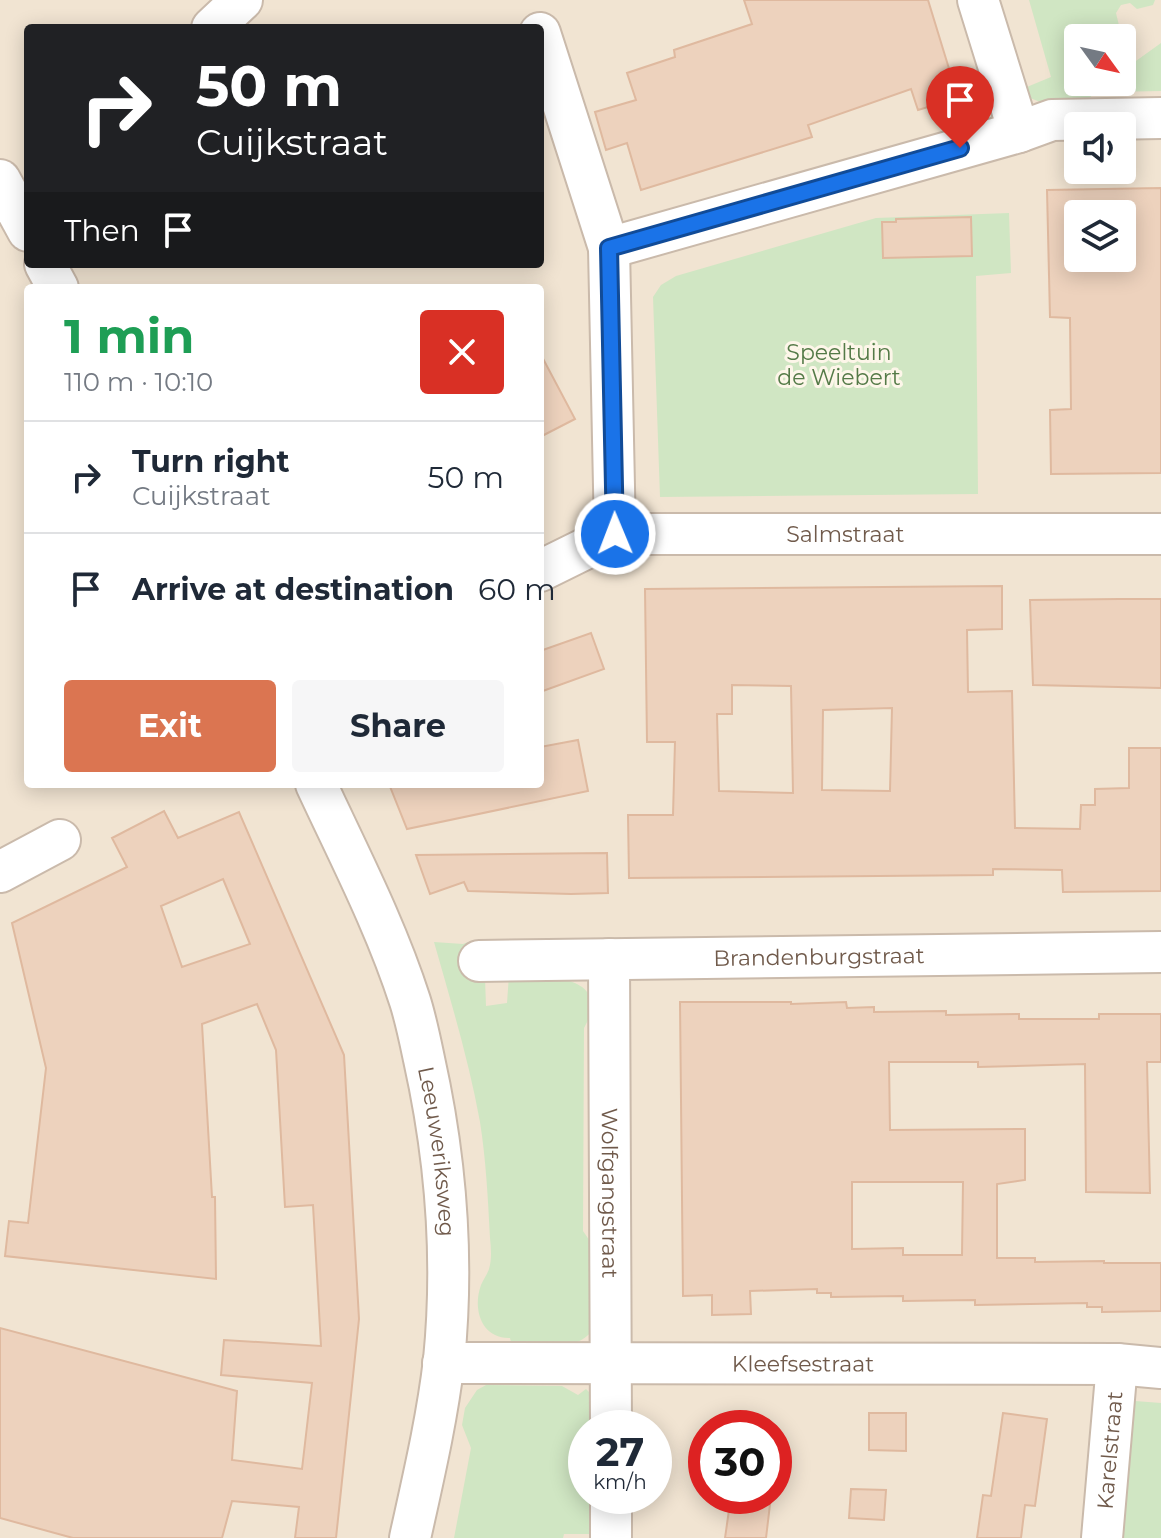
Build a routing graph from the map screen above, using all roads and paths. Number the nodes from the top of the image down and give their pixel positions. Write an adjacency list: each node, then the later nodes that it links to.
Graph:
1 (242, 0): 4 (street)
2 (530, 0): 5 (street)
3 (978, 0): 8 (street)
4 (216, 24)
5 (537, 24)
6 (544, 46): 11 (street)
7 (1161, 118): 8 (street)
8 (1019, 132): 11 (street)
9 (8, 183): 10 (street)
10 (24, 221)
11 (609, 248): 12 (street)
12 (615, 534): 13 (street, Salmstraat); 14 (street, Salmstraat)
13 (1161, 534)
14 (544, 569)
15 (318, 788): 22 (street, Leeuweriksweg)
16 (60, 840): 17 (street)
17 (0, 872)
18 (1161, 952): 19 (street, Brandenburgstraat)
19 (609, 959): 20 (street, Brandenburgstraat); 21 (street, Wolfgangstraat)
20 (479, 961)
21 (611, 1362): 22 (street, Kleefsestraat); 23 (street, Kleefsestraat); 25 (street, Wolfgangstraat)
22 (443, 1363): 27 (street, Leeuweriksweg)
23 (1117, 1364): 24 (street, Kleefsestraat); 29 (street, Karelstraat)
24 (1161, 1368)
25 (611, 1410)
26 (611, 1514): 28 (street)
27 (410, 1538)
28 (611, 1538)
29 (1102, 1538)

